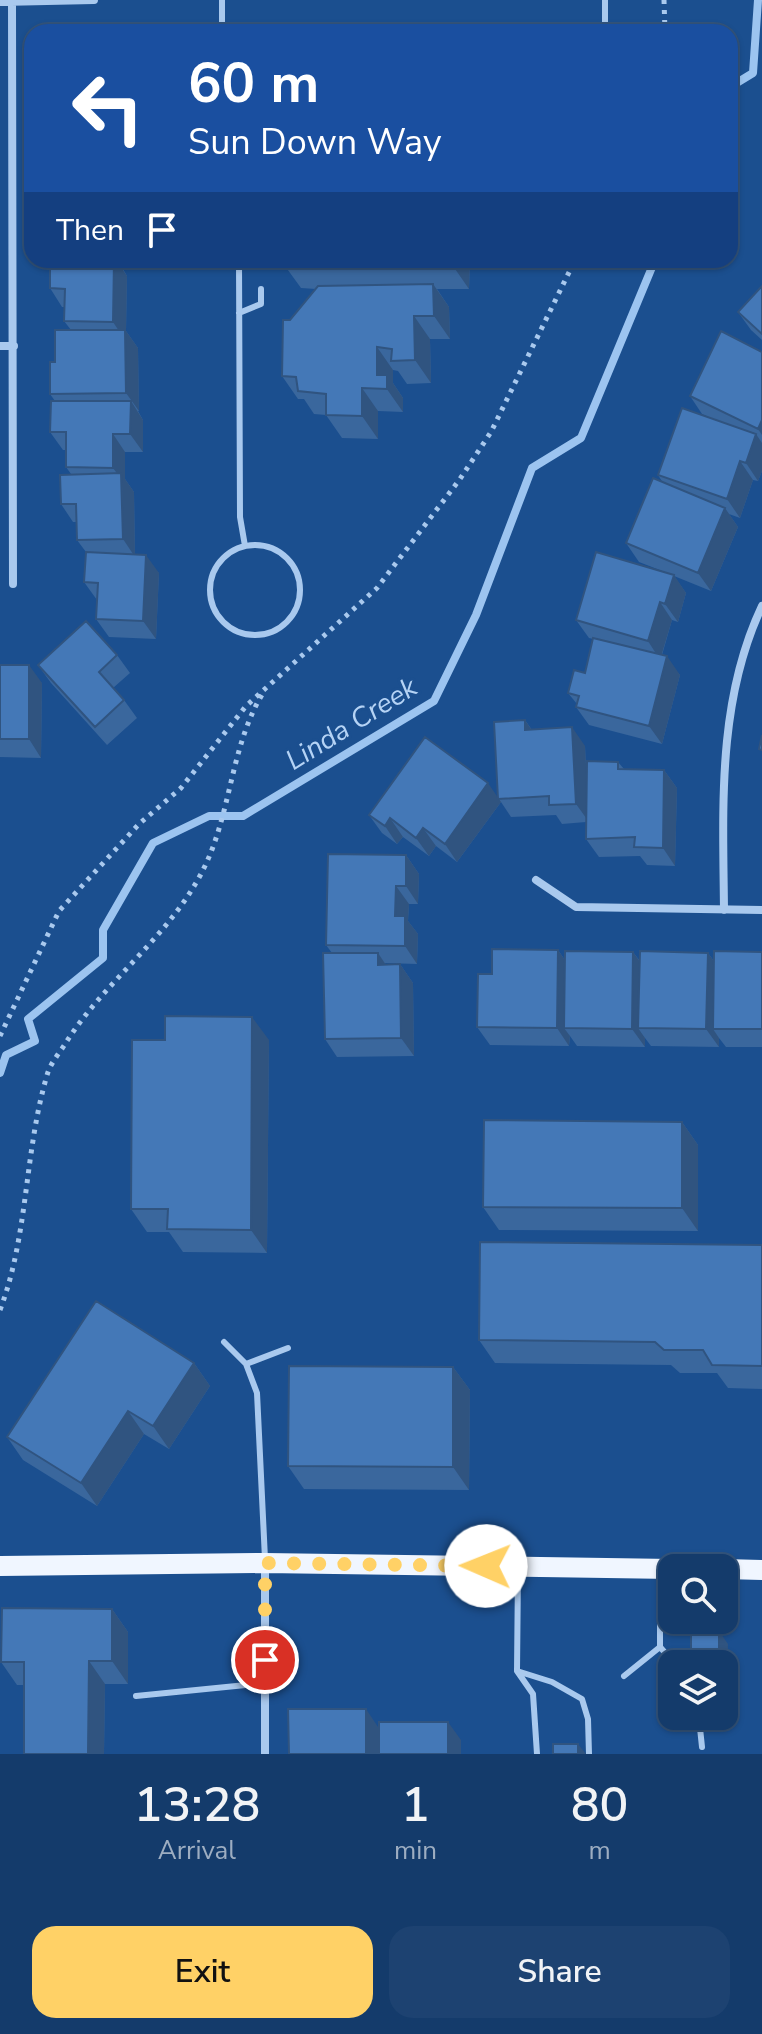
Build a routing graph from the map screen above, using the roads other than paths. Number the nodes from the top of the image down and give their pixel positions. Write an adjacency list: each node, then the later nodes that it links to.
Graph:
1 (94, 0): 5 (street)
2 (222, 0): 6 (lane)
3 (605, 0): 7 (lane)
4 (0, 2): 5 (street)
5 (12, 2): 12 (street)
6 (222, 24)
7 (605, 24)
8 (239, 268): 10 (lane)
9 (261, 289): 10 (lane)
10 (239, 313): 13 (lane)
11 (0, 346): 12 (street)
12 (14, 346): 14 (street)
13 (245, 546): 13 (lane)
14 (13, 584)
15 (762, 606): 17 (street)
16 (536, 880): 17 (street)
17 (724, 910): 18 (street)
18 (762, 910)
19 (224, 1342): 21 (lane)
20 (288, 1348): 21 (lane)
21 (246, 1364): 22 (lane)
22 (265, 1563): 23 (main road); 24 (main road); 33 (street)
23 (0, 1566)
24 (518, 1567): 25 (main road); 31 (lane)
25 (658, 1569)
26 (738, 1569): 27 (main road)
27 (762, 1570)
28 (661, 1634): 29 (lane)
29 (660, 1647): 30 (lane); 32 (lane)
30 (663, 1650)
31 (517, 1671): 38 (lane); 39 (lane)
32 (624, 1676)
33 (265, 1683): 34 (lane); 37 (street)
34 (136, 1696)
35 (700, 1730): 36 (lane)
36 (702, 1747)
37 (265, 1754)
38 (537, 1754)
39 (589, 1754)

